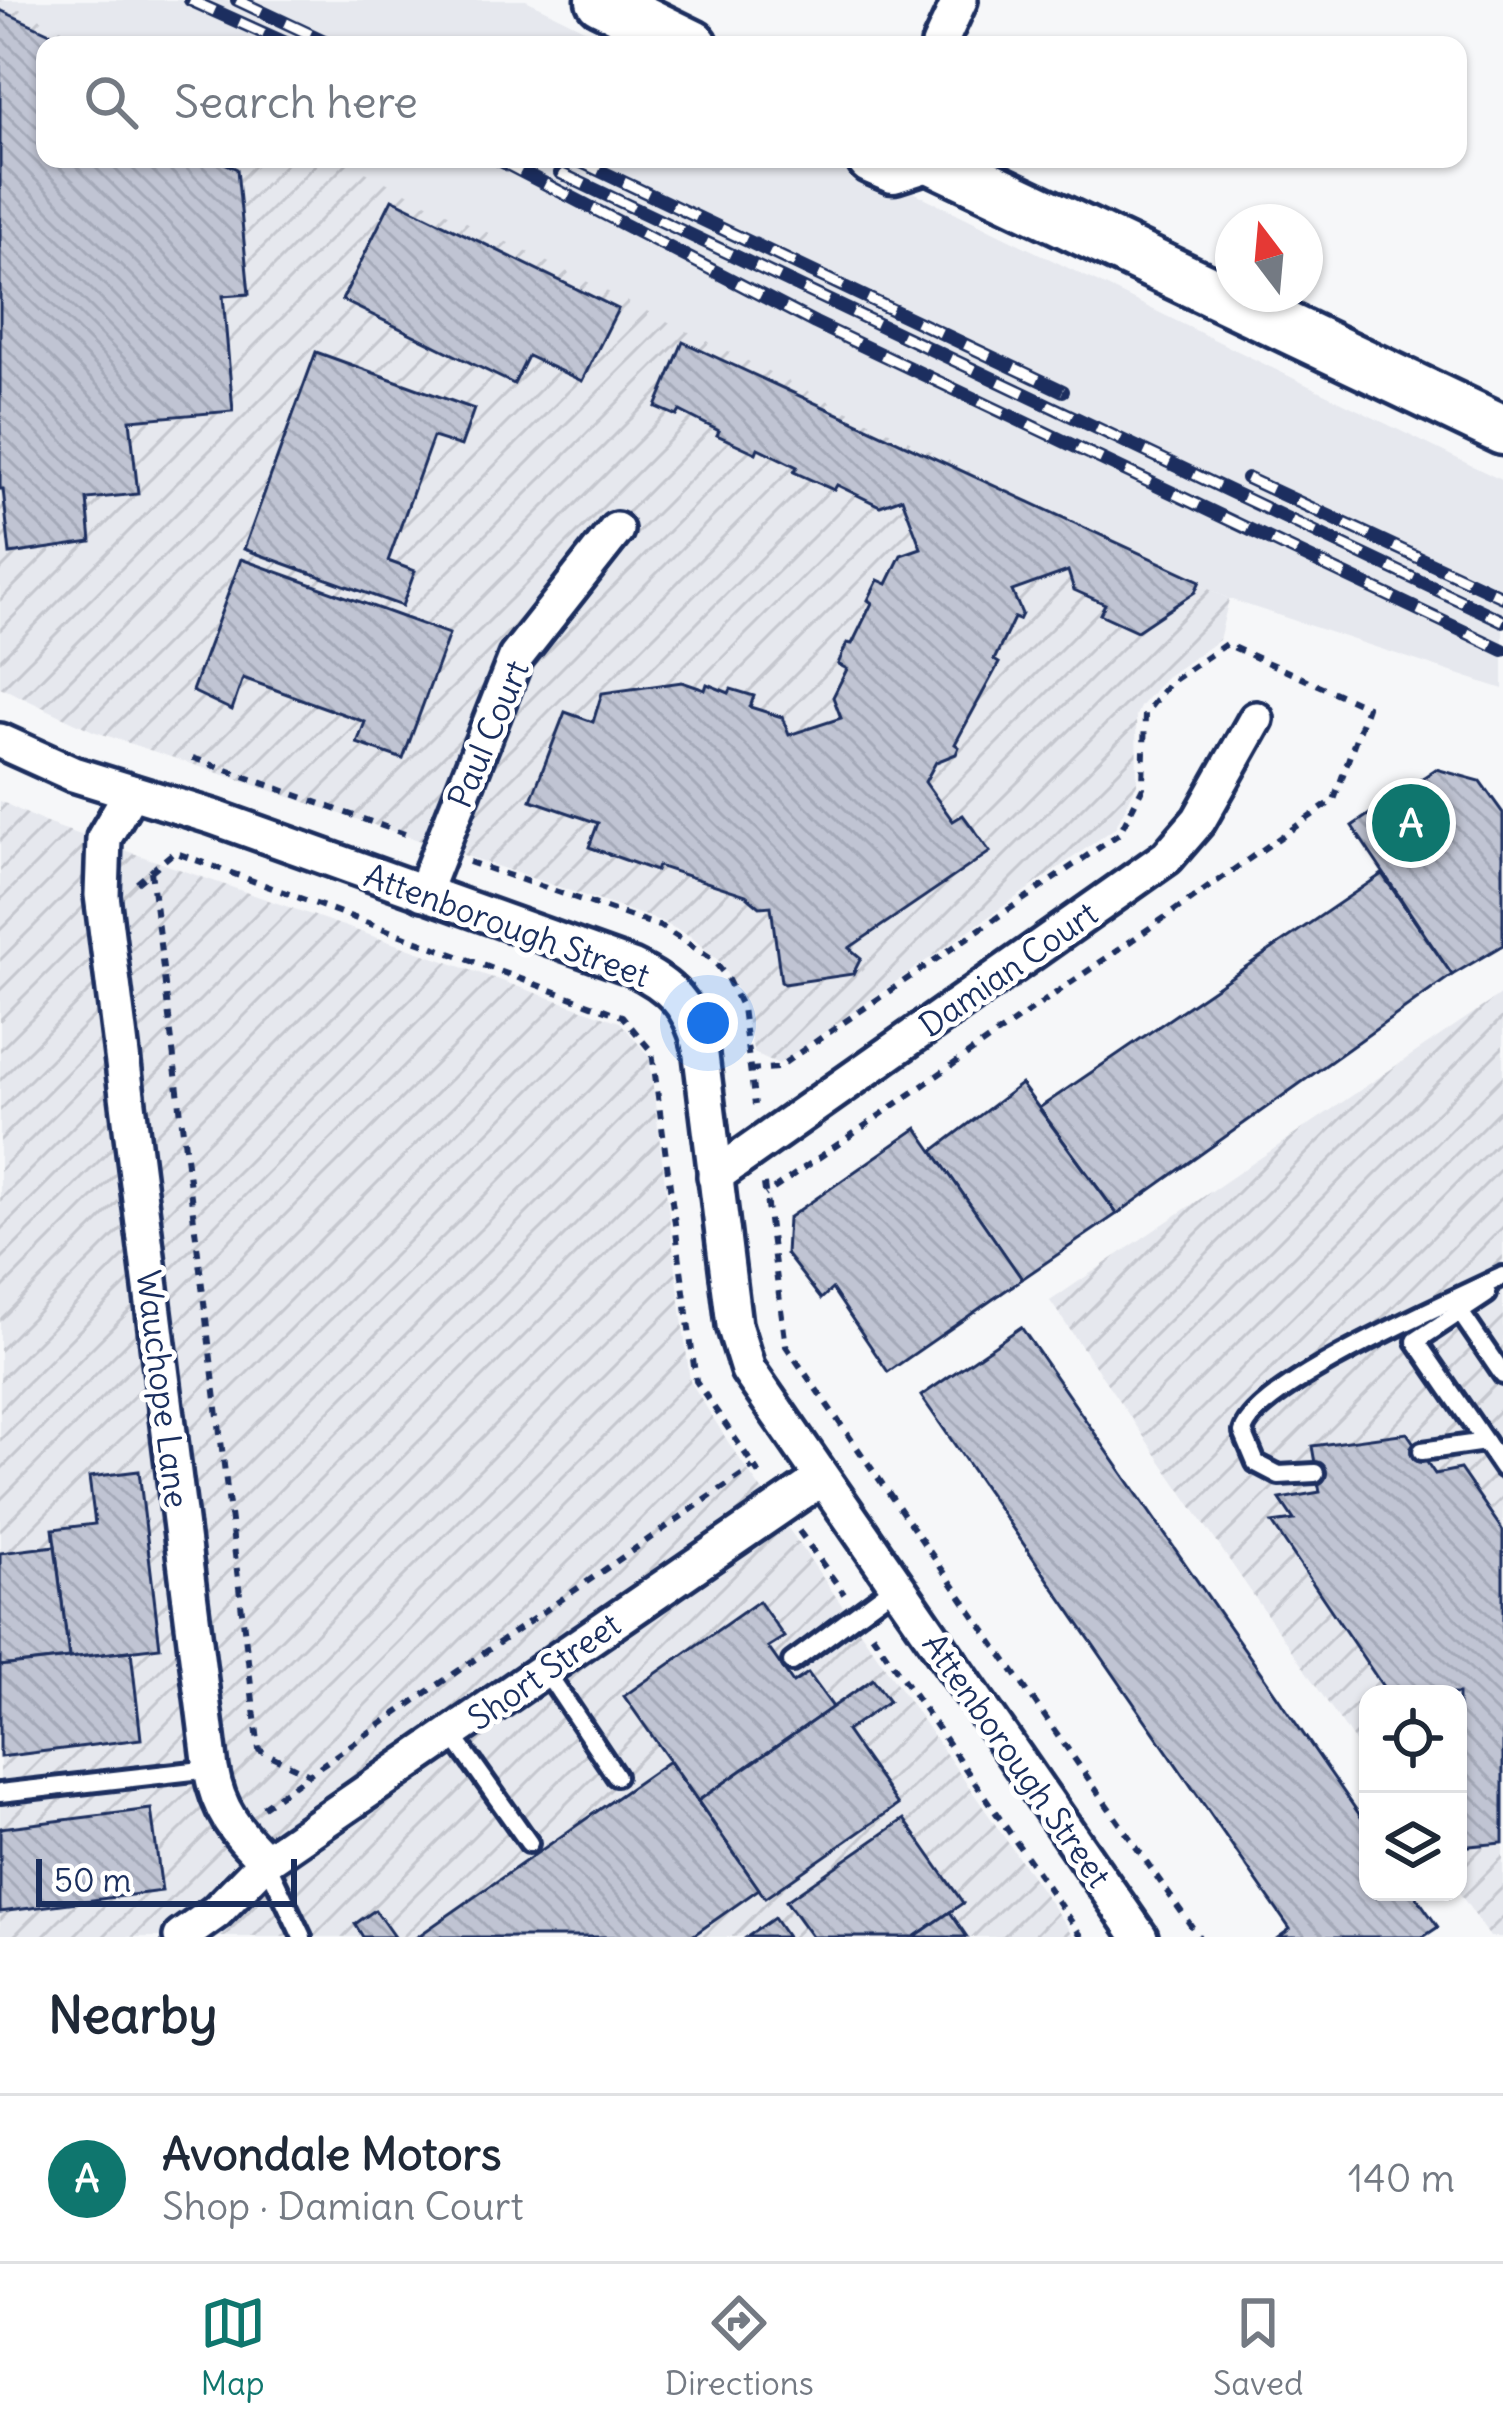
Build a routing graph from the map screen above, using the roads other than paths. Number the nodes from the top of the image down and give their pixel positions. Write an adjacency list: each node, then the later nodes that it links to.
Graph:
1 (601, 0): 3 (main road)
2 (960, 0): 4 (street)
3 (675, 36)
4 (943, 36)
5 (951, 168): 6 (main road)
6 (1503, 430)
7 (616, 530): 11 (street, Paul Court)
8 (1256, 719): 12 (street, Damian Court)
9 (0, 741): 10 (street, Attenborough Street)
10 (130, 793): 11 (street, Attenborough Street); 25 (street, Wauchope Lane)
11 (423, 892): 12 (street, Attenborough Street)
12 (715, 1176): 20 (street, Attenborough Street)
13 (1503, 1280): 14 (lane); 19 (lane)
14 (1460, 1312): 15 (lane); 16 (lane)
15 (1503, 1375)
16 (1485, 1442): 17 (lane); 18 (lane)
17 (1422, 1451)
18 (1503, 1468)
19 (1315, 1473)
20 (820, 1479): 21 (street, Attenborough Street); 23 (street, Short Street)
21 (896, 1586): 22 (lane); 32 (street, Attenborough Street)
22 (792, 1662)
23 (544, 1670): 24 (street, Short Street); 26 (lane)
24 (452, 1734): 28 (lane); 29 (street, Short Street)
25 (211, 1769): 27 (lane); 29 (street, Wauchope Lane)
26 (616, 1776)
27 (0, 1793)
28 (529, 1843)
29 (266, 1861): 30 (street); 31 (lane)
30 (182, 1937)
31 (302, 1937)
32 (1140, 1937)

